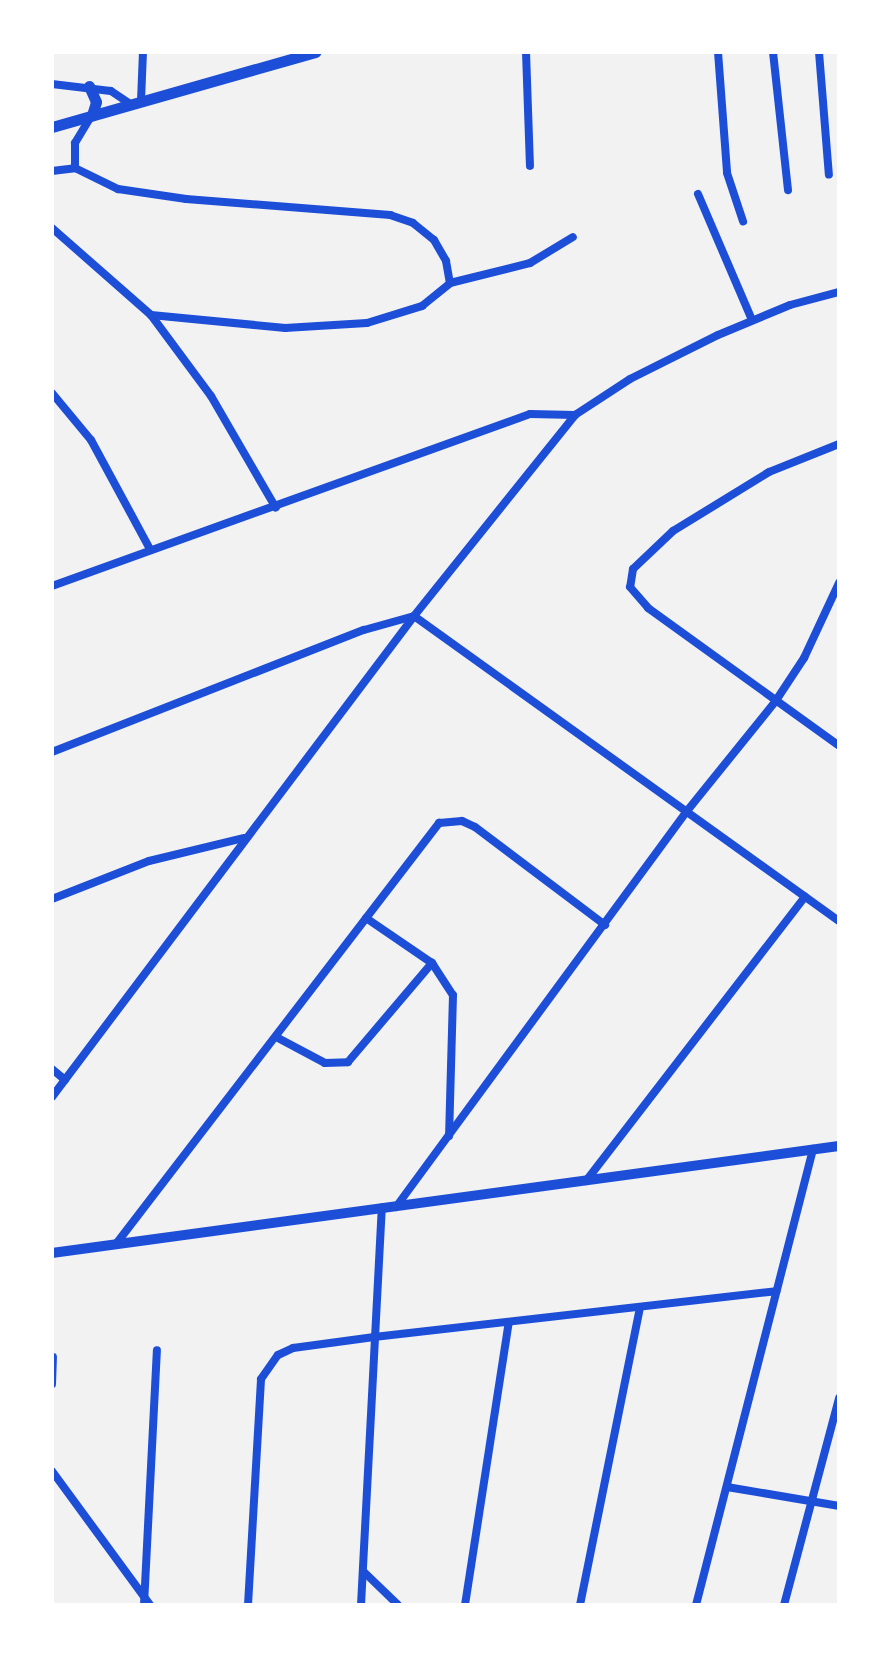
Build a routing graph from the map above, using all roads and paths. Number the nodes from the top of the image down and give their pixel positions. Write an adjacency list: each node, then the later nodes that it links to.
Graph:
1 (143, 52): 9 (street)
2 (316, 52): 9 (main road)
3 (526, 52): 12 (street)
4 (718, 52): 18 (street)
5 (773, 52): 16 (street)
6 (819, 52): 15 (street)
7 (52, 84): 8 (street)
8 (89, 86): 9 (street); 10 (main road)
9 (135, 102): 10 (main road)
10 (92, 115): 11 (main road); 13 (street)
11 (52, 127)
12 (530, 166)
13 (75, 168): 14 (street); 21 (street)
14 (52, 171)
15 (829, 175)
16 (788, 190)
17 (698, 194): 24 (street)
18 (743, 221)
19 (52, 228): 23 (street)
20 (573, 237): 21 (street)
21 (450, 283): 23 (street)
22 (839, 292): 24 (street)
23 (151, 315): 28 (street)
24 (752, 320): 26 (street)
25 (52, 393): 29 (street)
26 (575, 415): 28 (street); 32 (street)
27 (839, 444): 33 (street)
28 (276, 508): 29 (street)
29 (150, 549): 31 (street)
30 (839, 583): 33 (street)
31 (52, 586)
32 (414, 616): 35 (street); 36 (street); 37 (street)
33 (775, 702): 34 (street); 36 (street)
34 (839, 746)
35 (52, 752)
36 (687, 811): 38 (street); 42 (street)
37 (244, 838): 39 (street); 46 (street)
38 (805, 897): 41 (street); 51 (street)
39 (52, 899)
40 (366, 918): 42 (street); 43 (street); 44 (street)
41 (839, 921)
42 (605, 925): 48 (street)
43 (432, 963): 44 (street); 48 (street)
44 (278, 1038): 54 (street)
45 (52, 1069): 46 (street)
46 (65, 1080): 47 (street)
47 (52, 1097)
48 (449, 1136): 52 (street)
49 (839, 1146): 50 (street)
50 (813, 1149): 51 (street); 56 (street)
51 (586, 1181): 52 (street)
52 (396, 1207): 53 (street)
53 (382, 1208): 54 (street); 59 (street)
54 (116, 1244): 55 (street)
55 (52, 1253)
56 (776, 1291): 57 (street); 65 (street)
57 (640, 1307): 58 (street); 74 (street)
58 (509, 1322): 59 (street); 73 (street)
59 (374, 1337): 68 (street); 70 (street)
60 (157, 1350): 69 (street)
61 (53, 1357): 62 (street)
62 (52, 1384)
63 (839, 1398): 66 (street)
64 (52, 1471): 69 (street)
65 (727, 1487): 66 (street); 75 (street)
66 (813, 1502): 67 (street); 76 (street)
67 (839, 1506)
68 (364, 1572): 71 (street); 72 (street)
69 (146, 1603)
70 (248, 1605)
71 (361, 1605)
72 (398, 1605)
73 (465, 1605)
74 (580, 1605)
75 (696, 1605)
76 (784, 1605)

